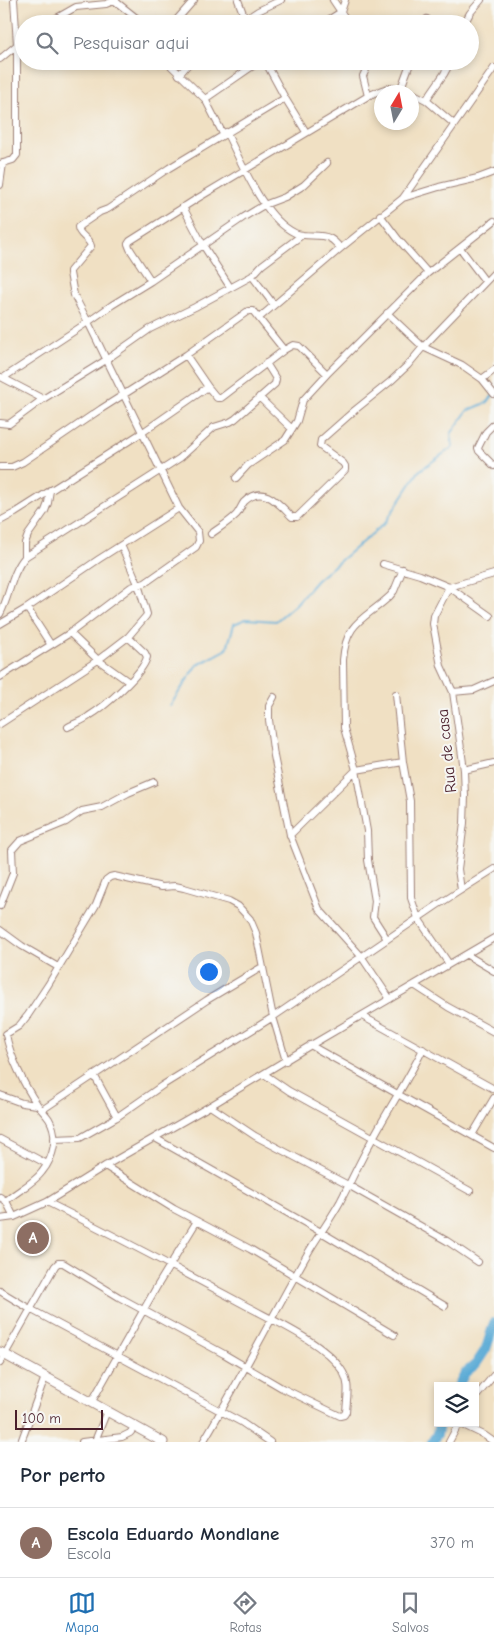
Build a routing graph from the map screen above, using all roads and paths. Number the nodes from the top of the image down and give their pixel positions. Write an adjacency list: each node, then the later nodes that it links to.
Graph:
1 (14, 0): 10 (street)
2 (194, 0): 13 (street)
3 (238, 0): 14 (street)
4 (281, 0): 15 (street)
5 (333, 0): 9 (street)
6 (346, 0): 9 (street)
7 (481, 0): 18 (street)
8 (116, 1): 11 (street); 12 (street)
9 (341, 12): 16 (street); 17 (street)
10 (15, 15)
11 (62, 15)
12 (133, 15)
13 (181, 15)
14 (241, 15)
15 (253, 15)
16 (336, 15)
17 (343, 15)
18 (469, 15)
19 (15, 46): 20 (street)
20 (0, 58)
21 (494, 68): 38 (street)
22 (17, 70): 41 (street)
23 (174, 70): 30 (street)
24 (183, 70): 30 (street)
25 (247, 70): 36 (street)
26 (270, 70): 35 (street)
27 (366, 70): 33 (street)
28 (408, 70): 31 (street)
29 (446, 70): 37 (street)
30 (179, 75): 36 (street)
31 (402, 85)
32 (374, 93): 33 (street)
33 (368, 96): 39 (street)
34 (419, 97): 37 (street)
35 (285, 98): 39 (street); 40 (street)
36 (205, 99): 40 (street)
37 (426, 100): 38 (street)
38 (454, 124): 46 (street)
39 (306, 132): 43 (street)
40 (224, 133): 43 (street); 64 (street)
41 (2, 163): 45 (street)
42 (327, 163): 47 (street)
43 (245, 169): 47 (street); 48 (street)
44 (494, 172): 46 (street)
45 (0, 185)
46 (403, 198): 49 (street)
47 (264, 205): 51 (street); 52 (street)
48 (183, 207): 52 (street); 58 (street)
49 (380, 215): 53 (street); 56 (street)
50 (494, 222): 54 (street)
51 (302, 235): 53 (street); 57 (street)
52 (203, 245): 58 (street); 60 (street)
53 (341, 248): 61 (street)
54 (460, 248): 56 (street); 59 (street)
55 (494, 272): 59 (street)
56 (428, 273): 62 (street)
57 (252, 276): 60 (street); 61 (street)
58 (151, 281): 64 (street)
59 (485, 281): 65 (street)
60 (230, 287): 68 (street)
61 (274, 305): 63 (street)
62 (387, 313): 65 (street); 71 (street)
63 (259, 318): 66 (street); 67 (street)
64 (88, 322): 68 (street); 72 (street)
65 (423, 346): 73 (street); 90 (street)
66 (284, 350): 69 (street); 71 (street)
67 (186, 355): 74 (street); 76 (street)
68 (106, 360): 76 (street); 78 (street)
69 (266, 363): 74 (street); 77 (street)
70 (494, 370): 73 (street)
71 (327, 374): 81 (street)
72 (1, 378): 78 (street)
73 (482, 379): 75 (street)
74 (208, 387): 82 (street)
75 (493, 393)
76 (123, 396): 82 (street); 84 (street)
77 (259, 397): 81 (street); 85 (street)
78 (43, 399): 79 (street)
79 (0, 423)
80 (494, 424): 83 (street)
81 (292, 429): 86 (street)
82 (143, 432): 85 (street); 87 (street)
83 (494, 466)
84 (0, 467)
85 (161, 470): 88 (street); 92 (street)
86 (236, 478)
87 (50, 490): 89 (street); 92 (street)
88 (179, 508): 91 (street); 96 (street)
89 (0, 521)
90 (211, 534)
91 (121, 545): 96 (street); 98 (street)
92 (25, 557): 99 (street)
93 (383, 564): 94 (street)
94 (403, 569): 97 (street); 116 (street)
95 (494, 574): 97 (street)
96 (138, 584): 102 (street); 103 (street)
97 (449, 587): 100 (street); 109 (street, Rua de casa)
98 (27, 608): 101 (street); 104 (street)
99 (0, 614)
100 (490, 616)
101 (0, 624)
102 (70, 633): 104 (street); 105 (street)
103 (128, 637): 105 (street); 107 (street)
104 (51, 645): 106 (street)
105 (98, 660): 107 (street); 112 (street)
106 (0, 677)
107 (129, 682): 113 (street)
108 (494, 682): 109 (street)
109 (454, 692): 117 (street, Rua de casa)
110 (396, 694): 114 (street)
111 (274, 697): 119 (street)
112 (0, 724)
113 (68, 727)
114 (403, 762): 116 (street); 123 (street)
115 (494, 763): 117 (street)
116 (356, 770): 119 (street); 126 (street)
117 (464, 770): 121 (street, Rua de casa)
118 (154, 782): 122 (street)
119 (290, 835): 128 (street)
120 (494, 869): 121 (street)
121 (461, 890): 123 (street)
122 (0, 906)
123 (418, 918): 126 (street); 129 (street)
124 (0, 930): 130 (street)
125 (494, 938): 127 (street)
126 (387, 939): 128 (street)
127 (467, 955): 129 (street); 132 (street)
128 (361, 956): 134 (street); 135 (street)
129 (449, 964): 133 (street)
130 (58, 967): 131 (street); 138 (street)
131 (262, 967): 135 (street); 143 (street)
132 (494, 971)
133 (414, 985): 134 (street); 137 (street)
134 (390, 999): 136 (street)
135 (273, 1016): 141 (street); 150 (street)
136 (362, 1016): 139 (street); 140 (street)
137 (494, 1032)
138 (3, 1034): 149 (street)
139 (310, 1045): 141 (street); 146 (street)
140 (423, 1050): 144 (street); 146 (street)
141 (286, 1061): 142 (street)
142 (264, 1074): 148 (street); 154 (street)
143 (94, 1075): 149 (street); 150 (street)
144 (494, 1089)
145 (0, 1095): 149 (street)
146 (399, 1096): 151 (street); 154 (street)
147 (494, 1098): 151 (street)
148 (210, 1106): 153 (street); 159 (street)
149 (40, 1107): 152 (street)
150 (117, 1117): 152 (street)
151 (472, 1135): 156 (street)
152 (54, 1138): 157 (street)
153 (154, 1138): 158 (street); 166 (street)
154 (373, 1138): 159 (street); 160 (street)
155 (0, 1139): 157 (street)
156 (494, 1148)
157 (47, 1164): 161 (street)
158 (105, 1166): 162 (street); 165 (street)
159 (348, 1185): 166 (street); 167 (street)
160 (470, 1191)
161 (3, 1199): 163 (street)
162 (47, 1202): 163 (street); 168 (street)
163 (14, 1216): 164 (street)
164 (0, 1219)
165 (197, 1221): 168 (street); 169 (street)
166 (321, 1232): 169 (street); 171 (street)
167 (478, 1262)
168 (170, 1264): 173 (street); 174 (street)
169 (296, 1277): 174 (street); 175 (street)
170 (0, 1291): 172 (street)
171 (445, 1306)
172 (30, 1309): 173 (street); 176 (street); 177 (street)
173 (143, 1311): 177 (street); 179 (street)
174 (270, 1319): 179 (street); 179 (street)
175 (394, 1335)
176 (2, 1353): 178 (street); 181 (street)
177 (117, 1355): 183 (street); 185 (street)
178 (0, 1363)
179 (246, 1367): 185 (street)
180 (494, 1375): 182 (street)
181 (46, 1377): 183 (street); 190 (street)
182 (479, 1393)
183 (92, 1403): 184 (street)
184 (107, 1411): 186 (street); 189 (street)
185 (221, 1411): 193 (street); 194 (street)
186 (135, 1427): 189 (street); 192 (street)
187 (457, 1427): 195 (street)
188 (467, 1427): 196 (street)
189 (95, 1441): 191 (street)
190 (21, 1442)
191 (82, 1442)
192 (163, 1442)
193 (203, 1442)
194 (270, 1442)
195 (450, 1442)
196 (494, 1442)

